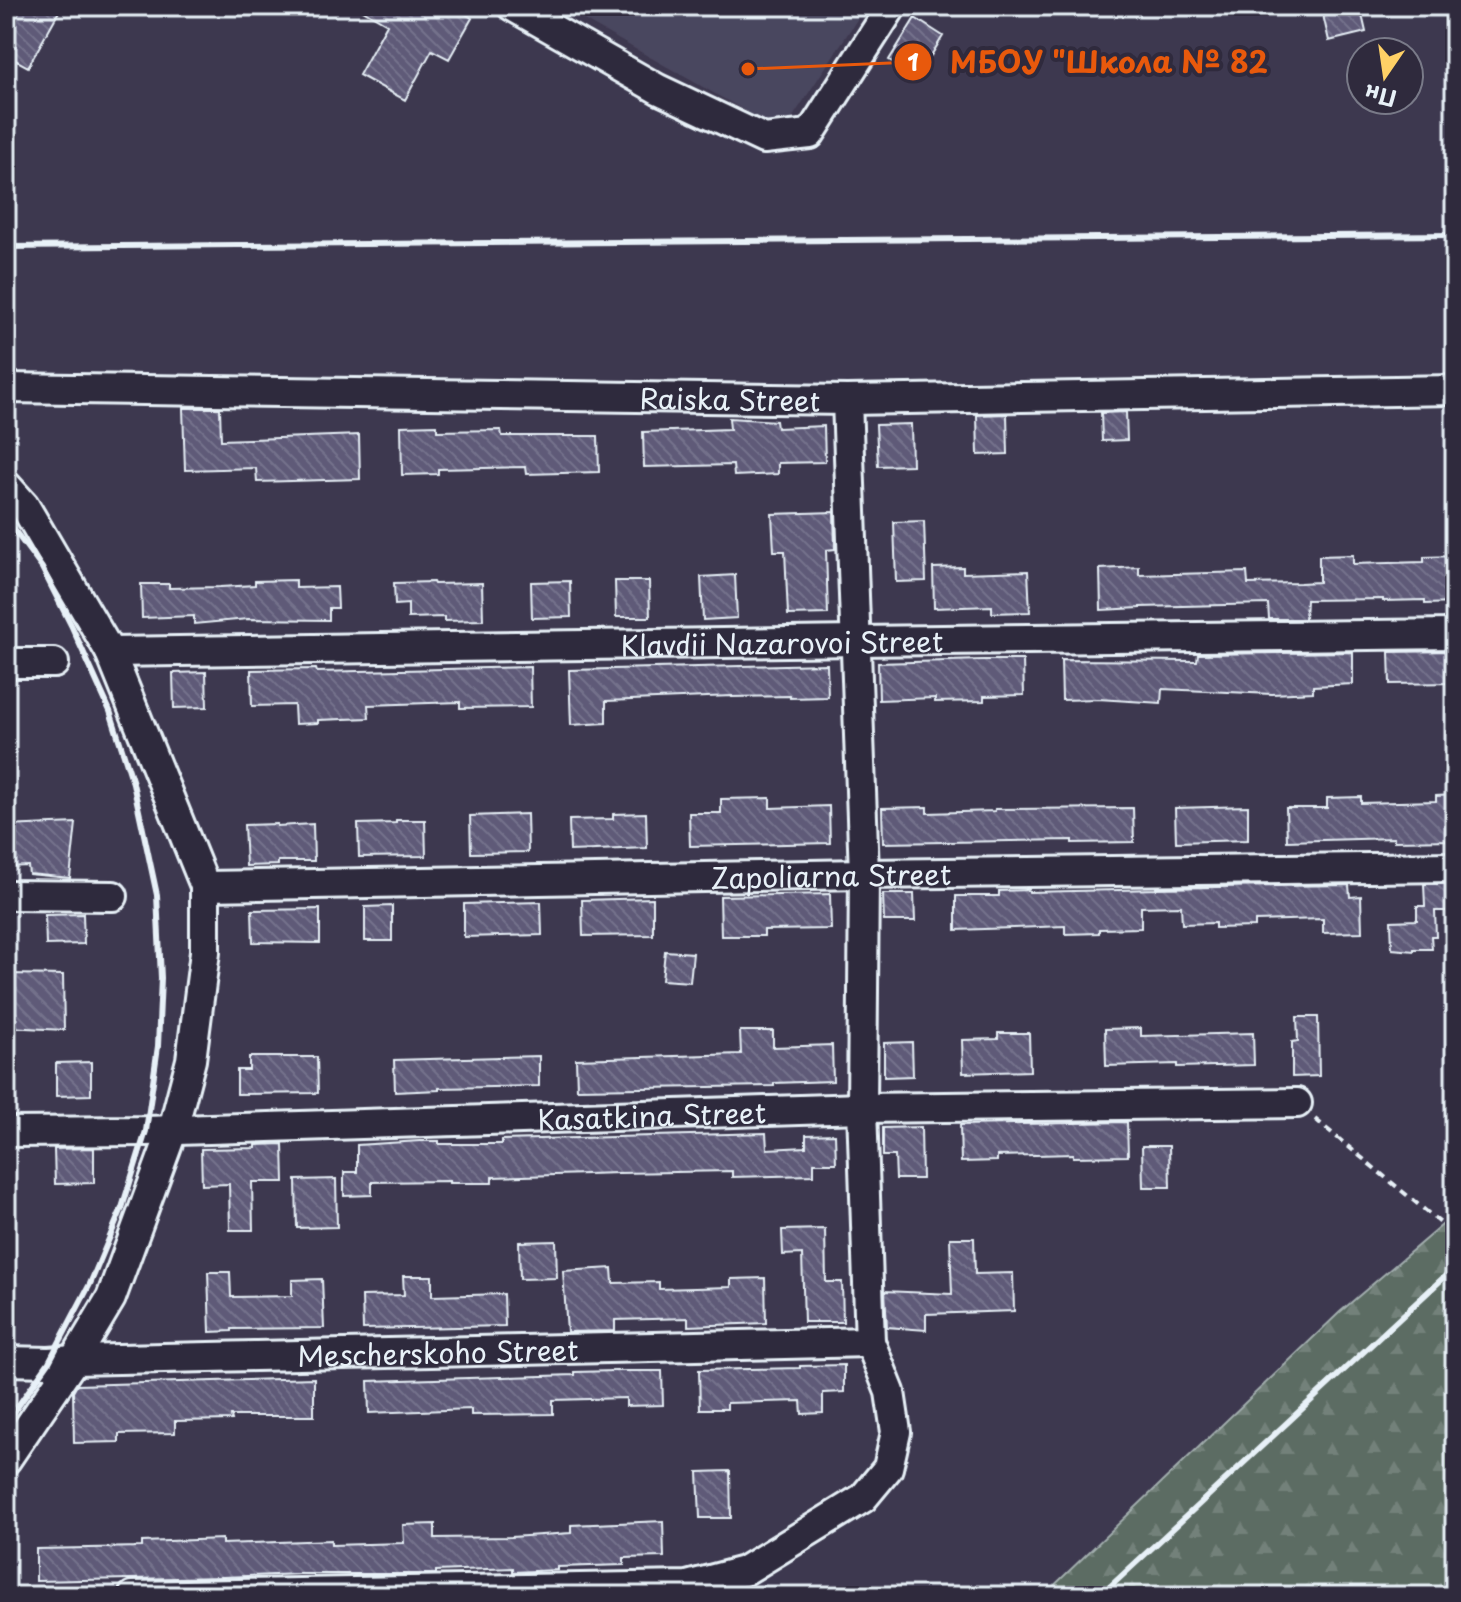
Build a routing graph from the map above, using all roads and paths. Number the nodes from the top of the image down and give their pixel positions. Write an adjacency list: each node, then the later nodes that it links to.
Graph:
1 (512, 6): 2 (street)
2 (892, 6)
3 (6, 388): 5 (street, Raiska Street)
4 (1455, 390): 5 (street, Raiska Street)
5 (847, 400): 8 (street)
6 (6, 485): 9 (street)
7 (1455, 634): 8 (street, Klavdii Nazarovoi Street)
8 (857, 641): 9 (street, Klavdii Nazarovoi Street); 13 (street)
9 (110, 652): 14 (street)
10 (6, 663): 11 (street)
11 (54, 663)
12 (1455, 867): 13 (street, Zapoliarna Street)
13 (864, 874): 14 (street, Zapoliarna Street); 18 (street)
14 (205, 886): 19 (street)
15 (6, 895): 16 (street)
16 (113, 896)
17 (1297, 1103): 18 (street, Kasatkina Street); 21 (path)
18 (862, 1108): 19 (street, Kasatkina Street); 22 (street)
19 (173, 1129): 20 (street, Kasatkina Street); 23 (street)
20 (6, 1132)
21 (1455, 1235)
22 (870, 1342): 23 (street, Mescherskoho Street); 26 (street)
23 (74, 1360): 24 (street, Mescherskoho Street); 25 (street)
24 (6, 1361)
25 (6, 1460)
26 (133, 1596)

